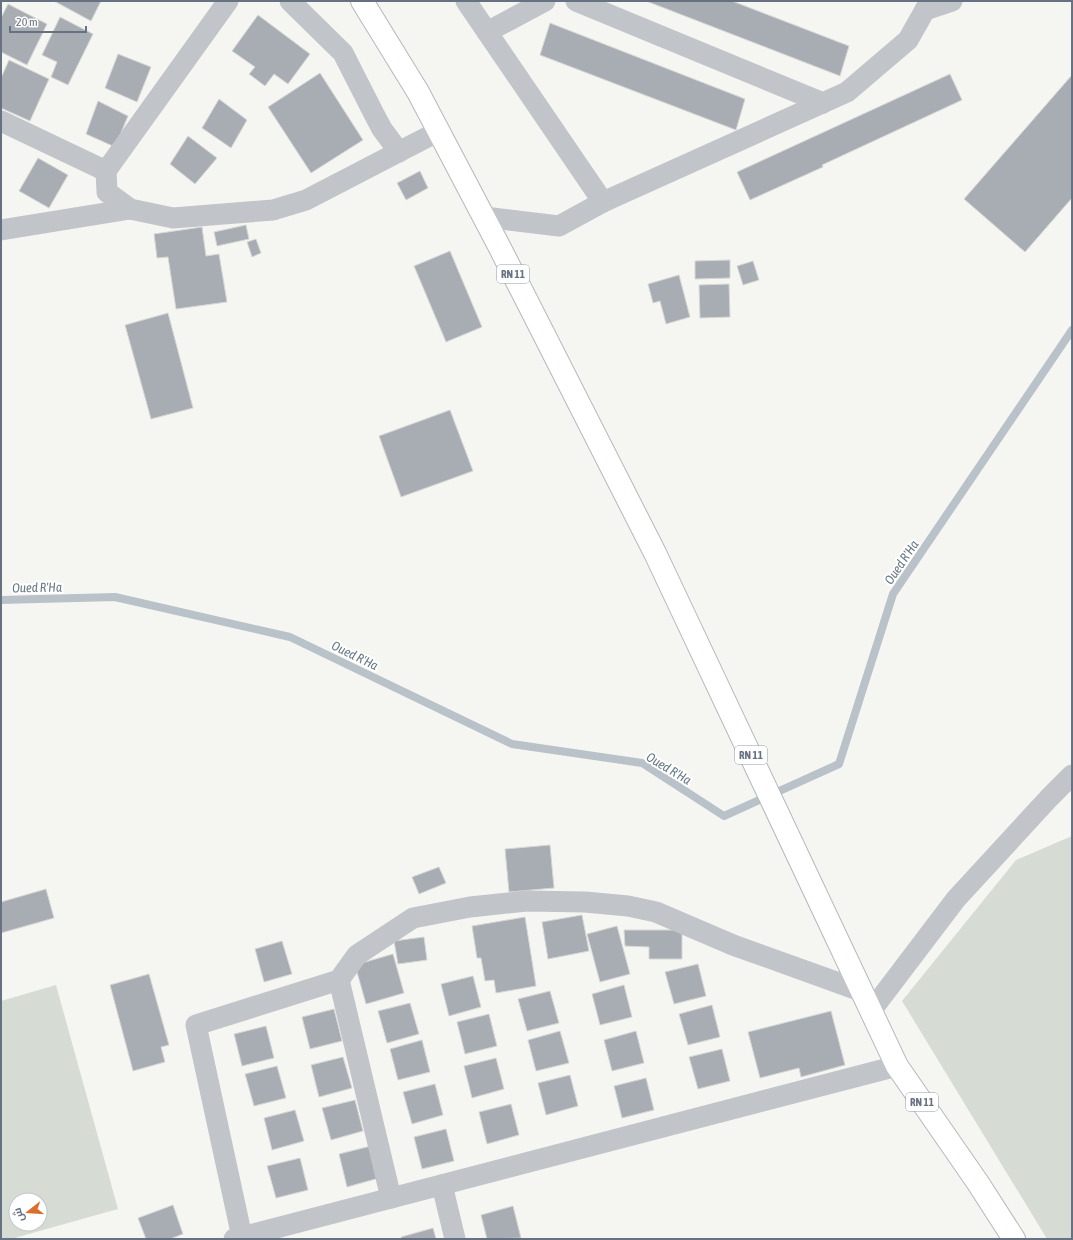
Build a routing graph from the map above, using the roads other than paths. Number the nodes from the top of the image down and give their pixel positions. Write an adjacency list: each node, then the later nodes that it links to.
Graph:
1 (228, 1): 14 (street)
2 (290, 1): 13 (street)
3 (362, 1): 12 (main road, RN 11)
4 (466, 1): 9 (street)
5 (545, 1): 9 (street)
6 (576, 1): 10 (street)
7 (952, 1): 8 (street)
8 (927, 5): 10 (street)
9 (487, 32): 15 (street)
10 (823, 103): 15 (street)
11 (1, 121): 14 (street)
12 (439, 132): 13 (street); 17 (main road, RN 11)
13 (399, 152): 16 (street)
14 (106, 171): 16 (street)
15 (603, 202): 17 (street)
16 (130, 209): 18 (street)
17 (484, 217): 21 (main road, RN 11)
18 (1, 230)
19 (1072, 775): 22 (street)
20 (339, 980): 21 (street); 25 (street); 26 (street)
21 (862, 991): 22 (main road, RN 11)
22 (871, 1012): 23 (main road, RN 11)
23 (898, 1066): 24 (street); 28 (main road, RN 11)
24 (442, 1186): 25 (street); 27 (street)
25 (391, 1198): 26 (street)
26 (238, 1238)
27 (455, 1239)
28 (1014, 1239)

